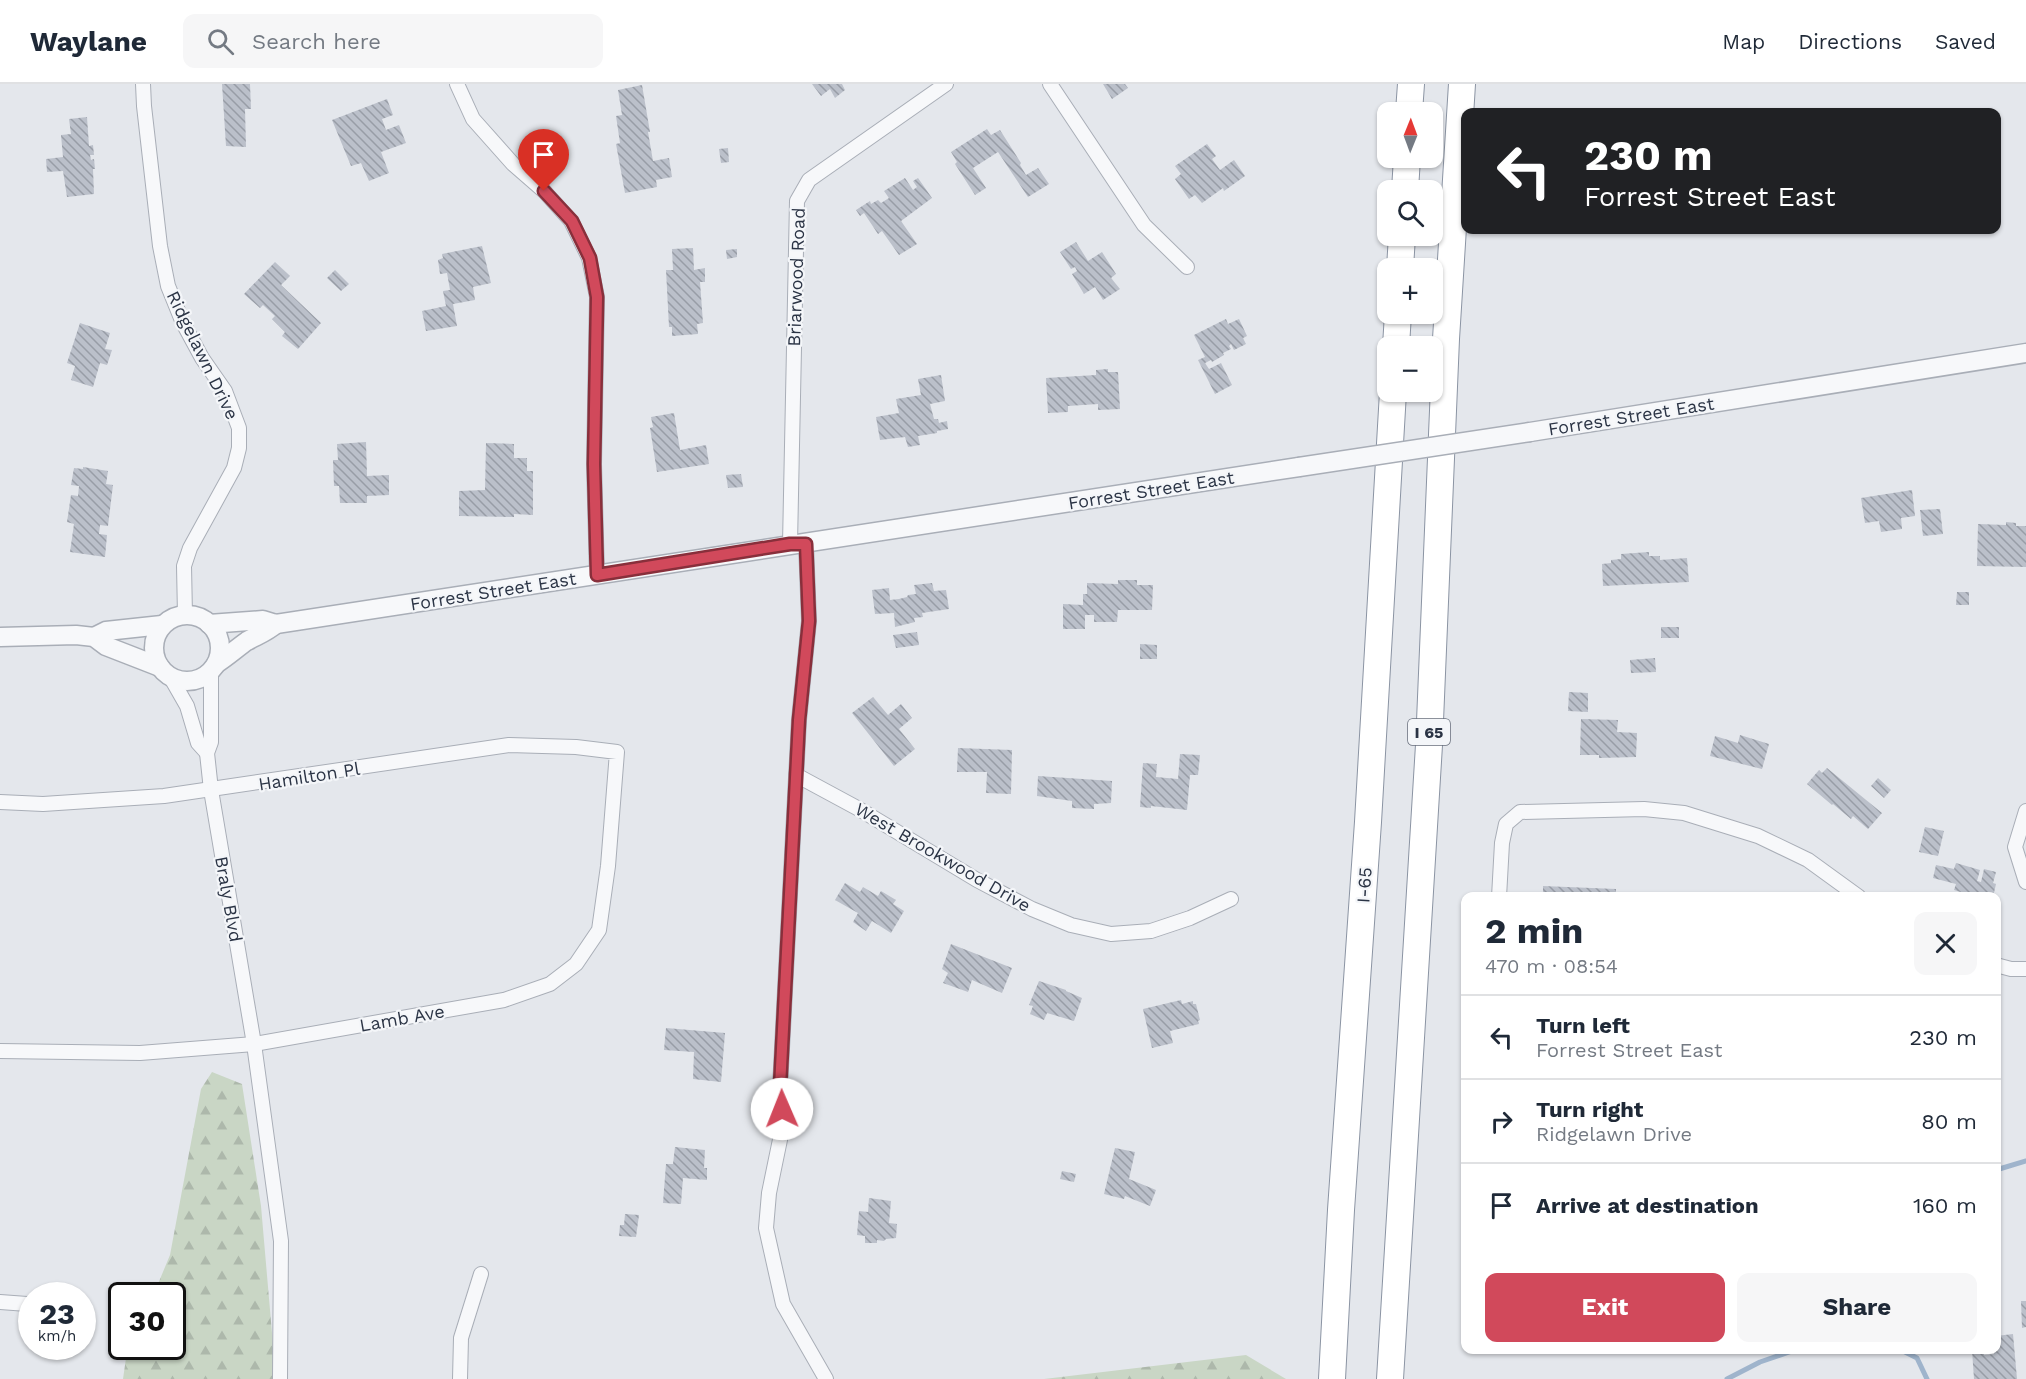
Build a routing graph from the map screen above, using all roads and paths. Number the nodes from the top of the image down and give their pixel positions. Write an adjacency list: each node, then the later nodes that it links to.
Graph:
1 (143, 84): 13 (street, Ridgelawn Drive)
2 (457, 84): 12 (street)
3 (946, 84): 11 (street, Briarwood Road)
4 (1050, 84): 8 (street)
5 (1411, 84): 7 (highway)
6 (1462, 84): 42 (highway, I 65)
7 (1410, 102)
8 (1187, 267)
9 (2026, 353): 11 (street, Forrest Street East, bridge)
10 (1392, 402): 41 (highway, I-65)
11 (798, 544): 12 (street, Forrest Street East); 23 (street, Briarwood Road)
12 (597, 575): 15 (street, Forrest Street East)
13 (185, 615): 14 (street); 16 (street)
14 (209, 624): 15 (street, Forrest Street East); 19 (street)
15 (276, 624): 19 (street, Forrest Street East)
16 (162, 626): 18 (street); 20 (street)
17 (0, 637): 18 (street)
18 (94, 637): 20 (street)
19 (214, 667): 20 (street); 22 (street)
20 (165, 673): 22 (street)
21 (617, 752): 24 (street, Hamilton Pl); 33 (street, Lamb Ave)
22 (207, 753): 24 (street, Braly Blvd)
23 (796, 775): 30 (street, West Brookwood Drive); 40 (street, Briarwood Road)
24 (211, 790): 25 (street, Hamilton Pl); 33 (street, Braly Blvd)
25 (0, 802)
26 (2026, 811): 27 (street)
27 (2026, 882)
28 (1499, 892): 29 (street)
29 (1852, 892)
30 (1231, 899)
31 (2001, 966): 32 (street)
32 (2026, 969)
33 (255, 1044): 34 (street, Lamb Ave); 38 (street, Braly Blvd)
34 (0, 1051)
35 (481, 1274): 39 (street)
36 (0, 1302): 37 (street)
37 (18, 1303)
38 (280, 1379)
39 (460, 1379)
40 (826, 1379)
41 (1332, 1379)
42 (1390, 1379)

